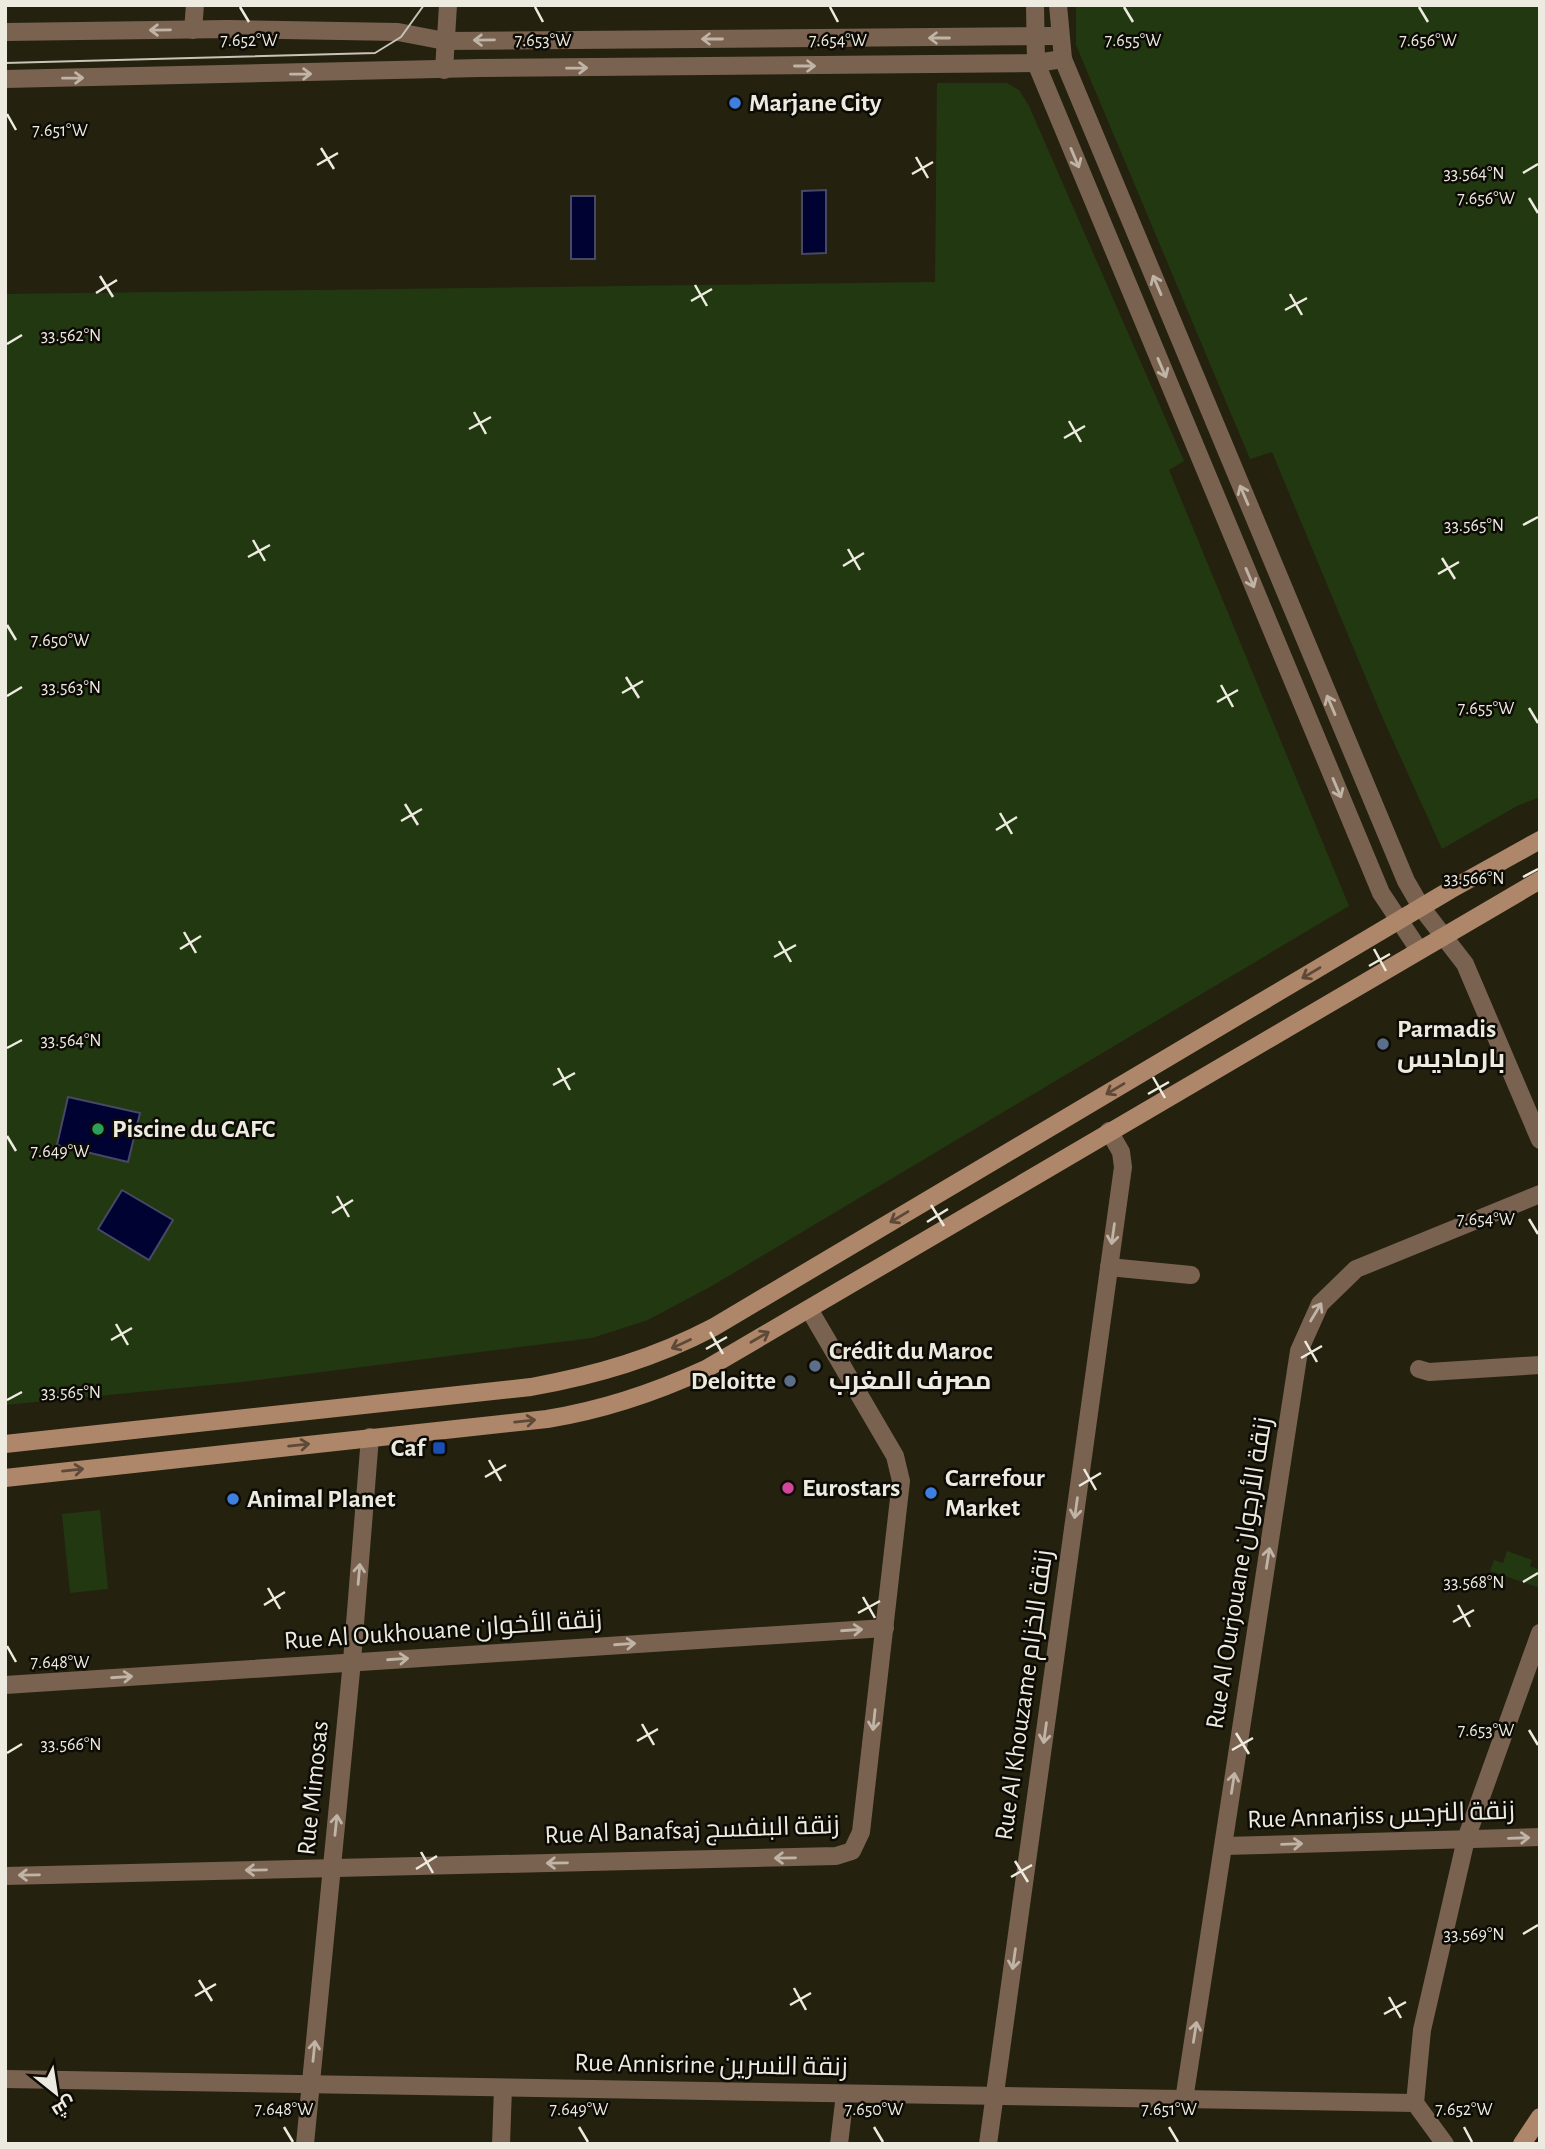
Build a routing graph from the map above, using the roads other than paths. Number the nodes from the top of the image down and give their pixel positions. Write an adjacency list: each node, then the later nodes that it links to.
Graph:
1 (195, 5): 5 (street)
2 (448, 5): 9 (street)
3 (1035, 5): 8 (street)
4 (1058, 5): 7 (street)
5 (193, 30): 6 (street, one-way to 6); 9 (street)
6 (5, 32)
7 (1058, 36): 8 (street); 10 (street)
8 (1036, 38): 9 (street, one-way to 9); 11 (street)
9 (445, 41): 12 (street)
10 (1063, 59): 11 (street); 16 (street, one-way to 10)
11 (1036, 63): 12 (street, one-way to 11); 17 (street, one-way to 17)
12 (444, 70): 13 (street, one-way to 12)
13 (5, 79)
14 (1540, 840): 16 (main road)
15 (1540, 880): 18 (main road)
16 (1422, 907): 17 (main road); 18 (street)
17 (1399, 921): 19 (street); 29 (main road, one-way to 29)
18 (1443, 936): 19 (main road); 21 (street)
19 (1419, 950): 20 (main road)
20 (1109, 1131): 23 (street, Rue Al Khouzame زنقة الخزام, one-way to 23); 25 (main road)
21 (1540, 1140)
22 (1540, 1194): 37 (street, Rue Al Ourjouane زنقة الأرجوان, one-way to 22)
23 (1109, 1267): 24 (street); 44 (street, Rue Al Khouzame زنقة الخزام, one-way to 44)
24 (1191, 1275)
25 (809, 1309): 28 (main road, one-way to 25); 31 (street, Rue Al Banafsaj زنقة البنفسج)
26 (1540, 1365): 27 (street)
27 (1419, 1369)
28 (370, 1437): 30 (main road, one-way to 28); 33 (street, Rue Mimosas, one-way to 28)
29 (5, 1444)
30 (5, 1478)
31 (884, 1628): 33 (street, Rue Al Oukhouane زنقة الأخوان, one-way to 31); 38 (street, Rue Al Banafsaj زنقة البنفسج, one-way to 38)
32 (1540, 1633): 36 (street)
33 (352, 1661): 34 (street, Rue Al Oukhouane زنقة الأخوان, one-way to 33); 38 (street, Rue Mimosas, one-way to 33)
34 (5, 1685)
35 (1540, 1837): 36 (street, Rue Annarjiss زنقة النرجس, one-way to 35)
36 (1465, 1839): 37 (street, Rue Annarjiss زنقة النرجس, one-way to 36); 46 (street)
37 (1224, 1846): 45 (street, Rue Al Ourjouane زنقة الأرجوان, one-way to 37)
38 (332, 1868): 39 (street, Rue Al Banafsaj زنقة البنفسج, one-way to 39); 41 (street, Rue Mimosas, one-way to 38)
39 (5, 1876)
40 (5, 2079): 41 (street, Rue Annisrine زنقة النسرين)
41 (310, 2085): 42 (street, Rue Annisrine زنقة النسرين); 48 (street, Rue Mimosas)
42 (503, 2088): 43 (street, Rue Annisrine زنقة النسرين); 49 (street)
43 (845, 2094): 44 (street, Rue Annisrine زنقة النسرين); 50 (street)
44 (995, 2096): 45 (street, Rue Annisrine زنقة النسرين); 51 (street, Rue Al Khouzame زنقة الخزام)
45 (1184, 2099): 46 (street, Rue Annisrine زنقة النسرين)
46 (1415, 2104): 52 (street)
47 (1540, 2117): 53 (main road)
48 (306, 2144)
49 (501, 2144)
50 (839, 2144)
51 (988, 2144)
52 (1445, 2144)
53 (1522, 2144)

